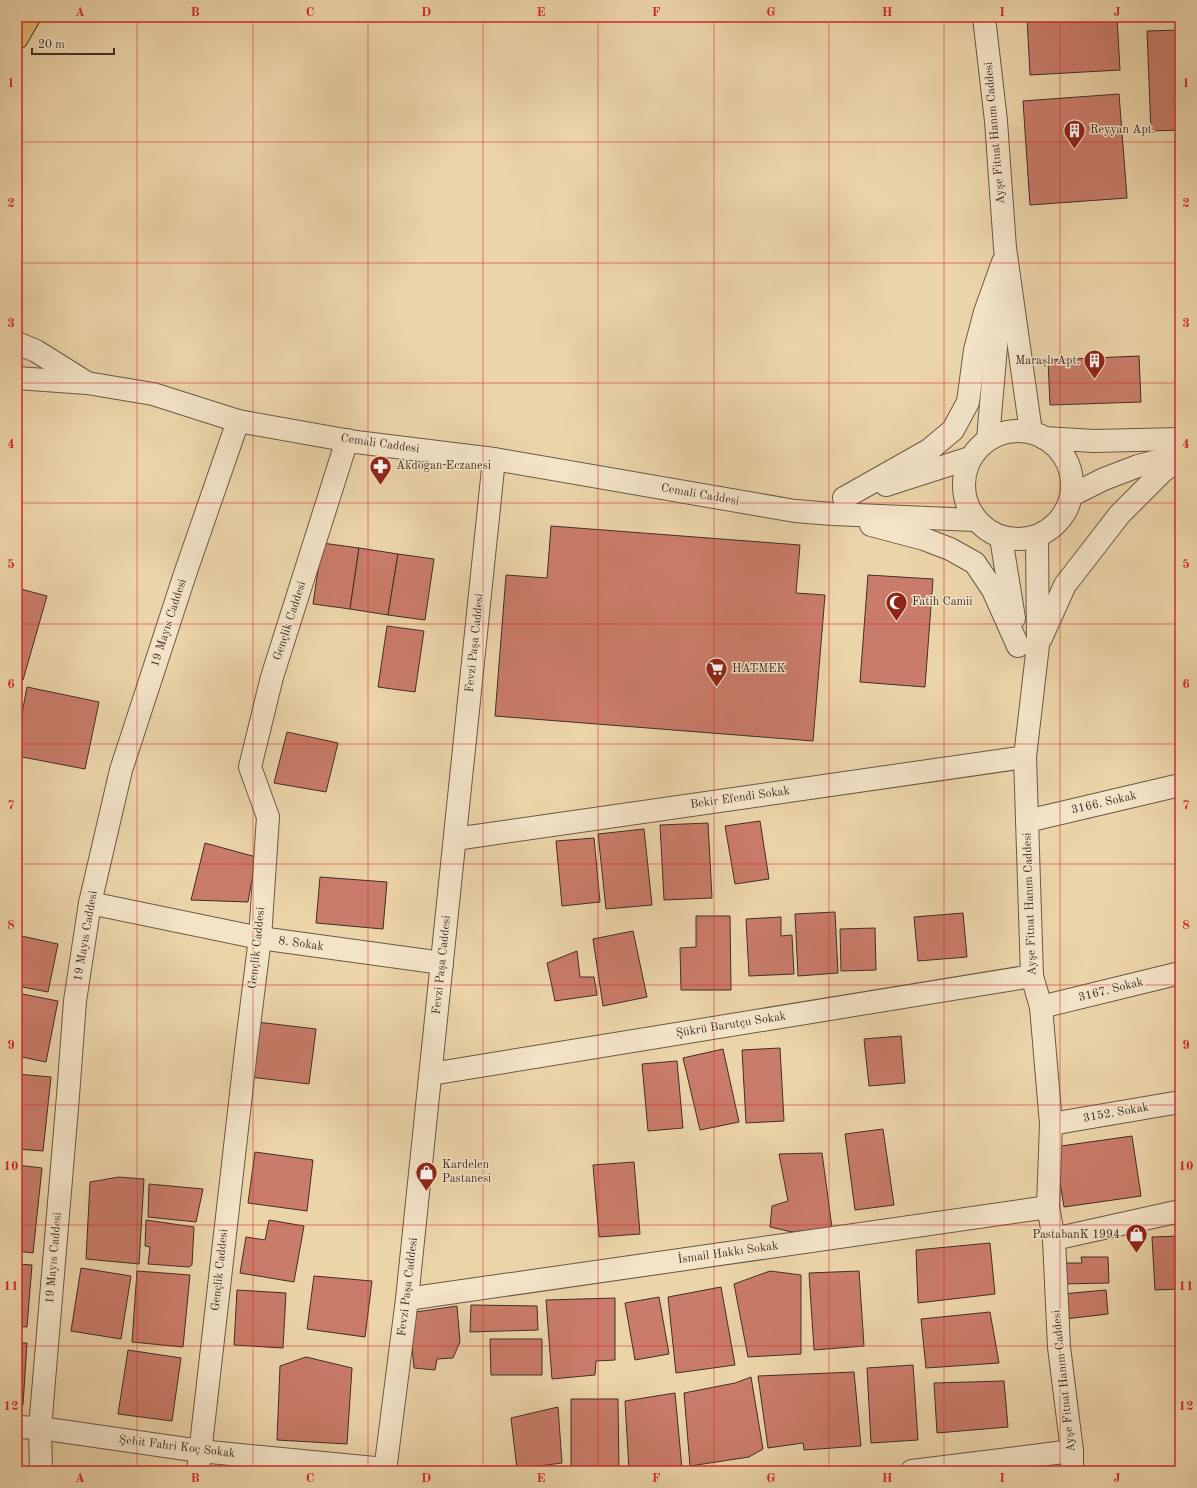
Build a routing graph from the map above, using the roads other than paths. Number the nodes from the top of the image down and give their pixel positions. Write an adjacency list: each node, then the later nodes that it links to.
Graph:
1 (29, 17): 3 (main road)
2 (984, 17): 4 (street, Ayşe Fitnat Hanım Caddesi)
3 (17, 38)
4 (1004, 255): 10 (street, Ayşe Fitnat Hanım Caddesi); 11 (street, Ayşe Fitnat Hanım Caddesi); 18 (street)
5 (17, 330): 6 (street, Cemali Caddesi)
6 (27, 347): 8 (street, Cemali Caddesi)
7 (17, 378): 8 (street, Cemali Caddesi)
8 (87, 382): 9 (street, Cemali Caddesi)
9 (238, 420): 13 (street, Cemali Caddesi); 27 (street, 19 Mayıs Caddesi)
10 (1038, 435): 11 (street); 12 (street); 17 (street)
11 (988, 439): 15 (street)
12 (1180, 439)
13 (347, 440): 16 (street, Cemali Caddesi); 28 (street, Gençlik Caddesi)
14 (1180, 456): 17 (street); 22 (street)
15 (970, 458): 18 (street, Cemali Caddesi); 19 (street)
16 (494, 459): 18 (street, Cemali Caddesi); 26 (street, Fevzi Paşa Caddesi)
17 (1072, 495): 20 (street)
18 (839, 506): 19 (street, Cemali Caddesi); 22 (street)
19 (975, 520): 21 (street)
20 (1037, 537): 21 (street); 22 (street, Ayşe Fitnat Hanım Caddesi)
21 (1001, 538): 22 (street, Ayşe Fitnat Hanım Caddesi)
22 (1028, 645): 23 (street, Ayşe Fitnat Hanım Caddesi)
23 (1025, 757): 25 (street, Ayşe Fitnat Hanım Caddesi); 26 (street, Bekir Efendi Sokak)
24 (1180, 785): 25 (street, 3166. Sokak)
25 (1027, 821): 31 (street, Ayşe Fitnat Hanım Caddesi)
26 (455, 840): 29 (street, Fevzi Paşa Caddesi)
27 (90, 903): 28 (street, 8. Sokak); 41 (street, 19 Mayıs Caddesi)
28 (260, 938): 29 (street, 8. Sokak); 42 (street, Gençlik Caddesi)
29 (442, 963): 33 (street, Fevzi Paşa Caddesi)
30 (1180, 973): 32 (street, 3167. Sokak)
31 (1032, 976): 32 (street, Ayşe Fitnat Hanım Caddesi); 33 (street, Şükrü Barutçu Sokak)
32 (1042, 1007): 35 (street, Ayşe Fitnat Hanım Caddesi)
33 (430, 1074): 39 (street, Fevzi Paşa Caddesi)
34 (1180, 1102): 35 (street, 3152. Sokak)
35 (1051, 1124): 36 (street, Ayşe Fitnat Hanım Caddesi)
36 (1048, 1208): 38 (street, Ayşe Fitnat Hanım Caddesi); 39 (street, İsmail Hakkı Sokak)
37 (1180, 1211): 38 (street)
38 (1054, 1239): 43 (street, Ayşe Fitnat Hanım Caddesi)
39 (407, 1299): 44 (street, Fevzi Paşa Caddesi)
40 (17, 1427): 41 (street, Şehit Fahri Koç Sokak)
41 (40, 1428): 42 (street, Şehit Fahri Koç Sokak); 45 (street, 19 Mayıs Caddesi)
42 (199, 1461): 44 (street, Şehit Fahri Koç Sokak)
43 (1072, 1461): 46 (street)
44 (385, 1470)
45 (41, 1471)
46 (912, 1471)

